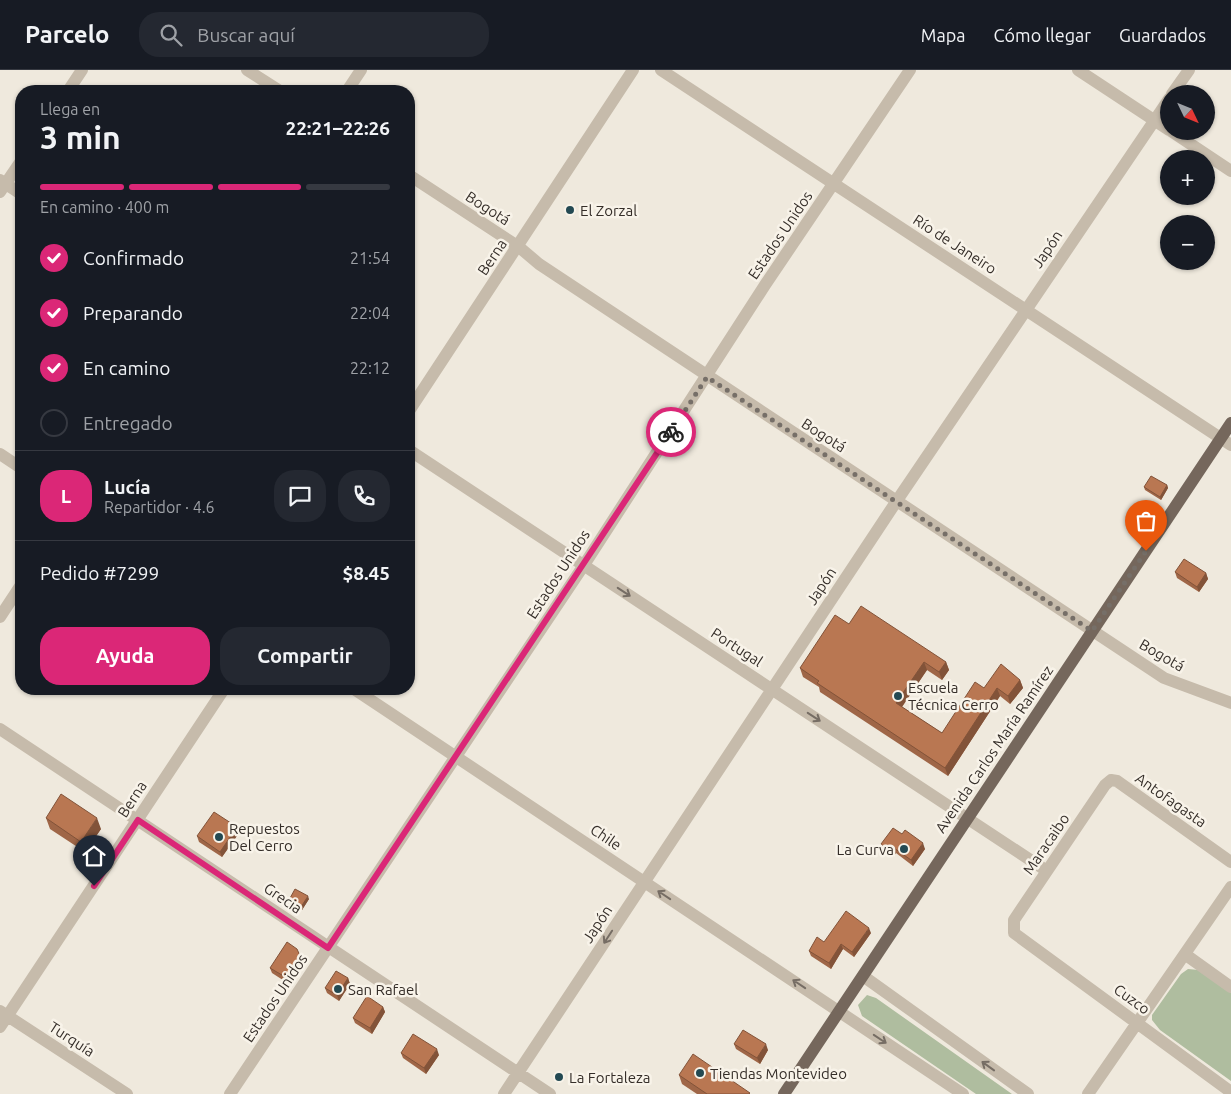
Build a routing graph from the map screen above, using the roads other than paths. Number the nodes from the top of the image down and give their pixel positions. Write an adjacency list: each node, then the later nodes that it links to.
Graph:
1 (82, 70): 9 (street)
2 (247, 70): 10 (street)
3 (361, 70): 11 (street)
4 (633, 70): 23 (street, Berna)
5 (661, 70): 20 (street, Río de Janeiro)
6 (910, 70): 20 (street, Estados Unidos)
7 (1078, 70): 14 (street)
8 (1189, 70): 12 (street)
9 (72, 85)
10 (271, 85)
11 (351, 85)
12 (1178, 85)
13 (1160, 111): 14 (street, Japón)
14 (1154, 120): 15 (street); 24 (street, Japón)
15 (1160, 124)
16 (1184, 140): 18 (street)
17 (15, 169): 21 (street)
18 (1231, 171)
19 (415, 179): 23 (street, Bogotá)
20 (834, 184): 24 (street, Río de Janeiro); 25 (street, Estados Unidos)
21 (2, 186): 22 (street)
22 (15, 191)
23 (518, 247): 25 (street, Bogotá); 26 (street, Berna)
24 (1026, 310): 28 (street, Río de Janeiro); 32 (street, Japón)
25 (707, 377): 32 (street, Bogotá); 33 (street, Estados Unidos)
26 (415, 403)
27 (1231, 423): 28 (main road, Avenida Carlos María Ramírez)
28 (1226, 442): 36 (main road, Avenida Carlos María Ramírez)
29 (0, 454): 31 (street)
30 (415, 454): 33 (street, Portugal)
31 (15, 464)
32 (896, 502): 36 (street, Bogotá); 37 (street, Japón)
33 (584, 566): 37 (street, Portugal, one-way to 37); 42 (street, Estados Unidos)
34 (15, 595): 35 (street)
35 (0, 618)
36 (1092, 631): 40 (street, Bogotá); 44 (main road, Avenida Carlos María Ramírez)
37 (773, 690): 44 (street, Portugal, one-way to 44); 48 (street, Japón)
38 (220, 695): 45 (street, Berna)
39 (363, 695): 42 (street, Chile)
40 (1231, 703)
41 (0, 729): 45 (street, Grecia)
42 (457, 756): 48 (street, Chile); 51 (street, Estados Unidos)
43 (1117, 781): 46 (street, Antofagasta); 47 (street, Maracaibo)
44 (967, 818): 47 (street, Portugal); 53 (main road, Avenida Carlos María Ramírez)
45 (138, 820): 51 (street, Grecia); 56 (street, Berna)
46 (1231, 862)
47 (1047, 870): 50 (street, Maracaibo)
48 (644, 882): 55 (street, Chile, one-way to 48); 58 (street, Japón, one-way to 58)
49 (1231, 887): 52 (street)
50 (1014, 933): 57 (street, Cuzco)
51 (328, 948): 58 (street, Grecia); 61 (street, Estados Unidos)
52 (1186, 955): 54 (street); 57 (street)
53 (862, 976): 55 (main road, Avenida Carlos María Ramírez); 66 (street, one-way to 53)
54 (1231, 987)
55 (840, 1012): 64 (main road, Avenida Carlos María Ramírez); 65 (street, Chile, one-way to 65)
56 (2, 1018): 60 (street, Turquía)
57 (1137, 1023): 59 (street, Cuzco); 67 (street)
58 (518, 1073): 62 (street, Japón); 63 (street, Grecia)
59 (1231, 1092)
60 (127, 1094)
61 (230, 1094)
62 (504, 1094)
63 (550, 1094)
64 (784, 1094)
65 (963, 1094)
66 (1028, 1094)
67 (1088, 1094)

